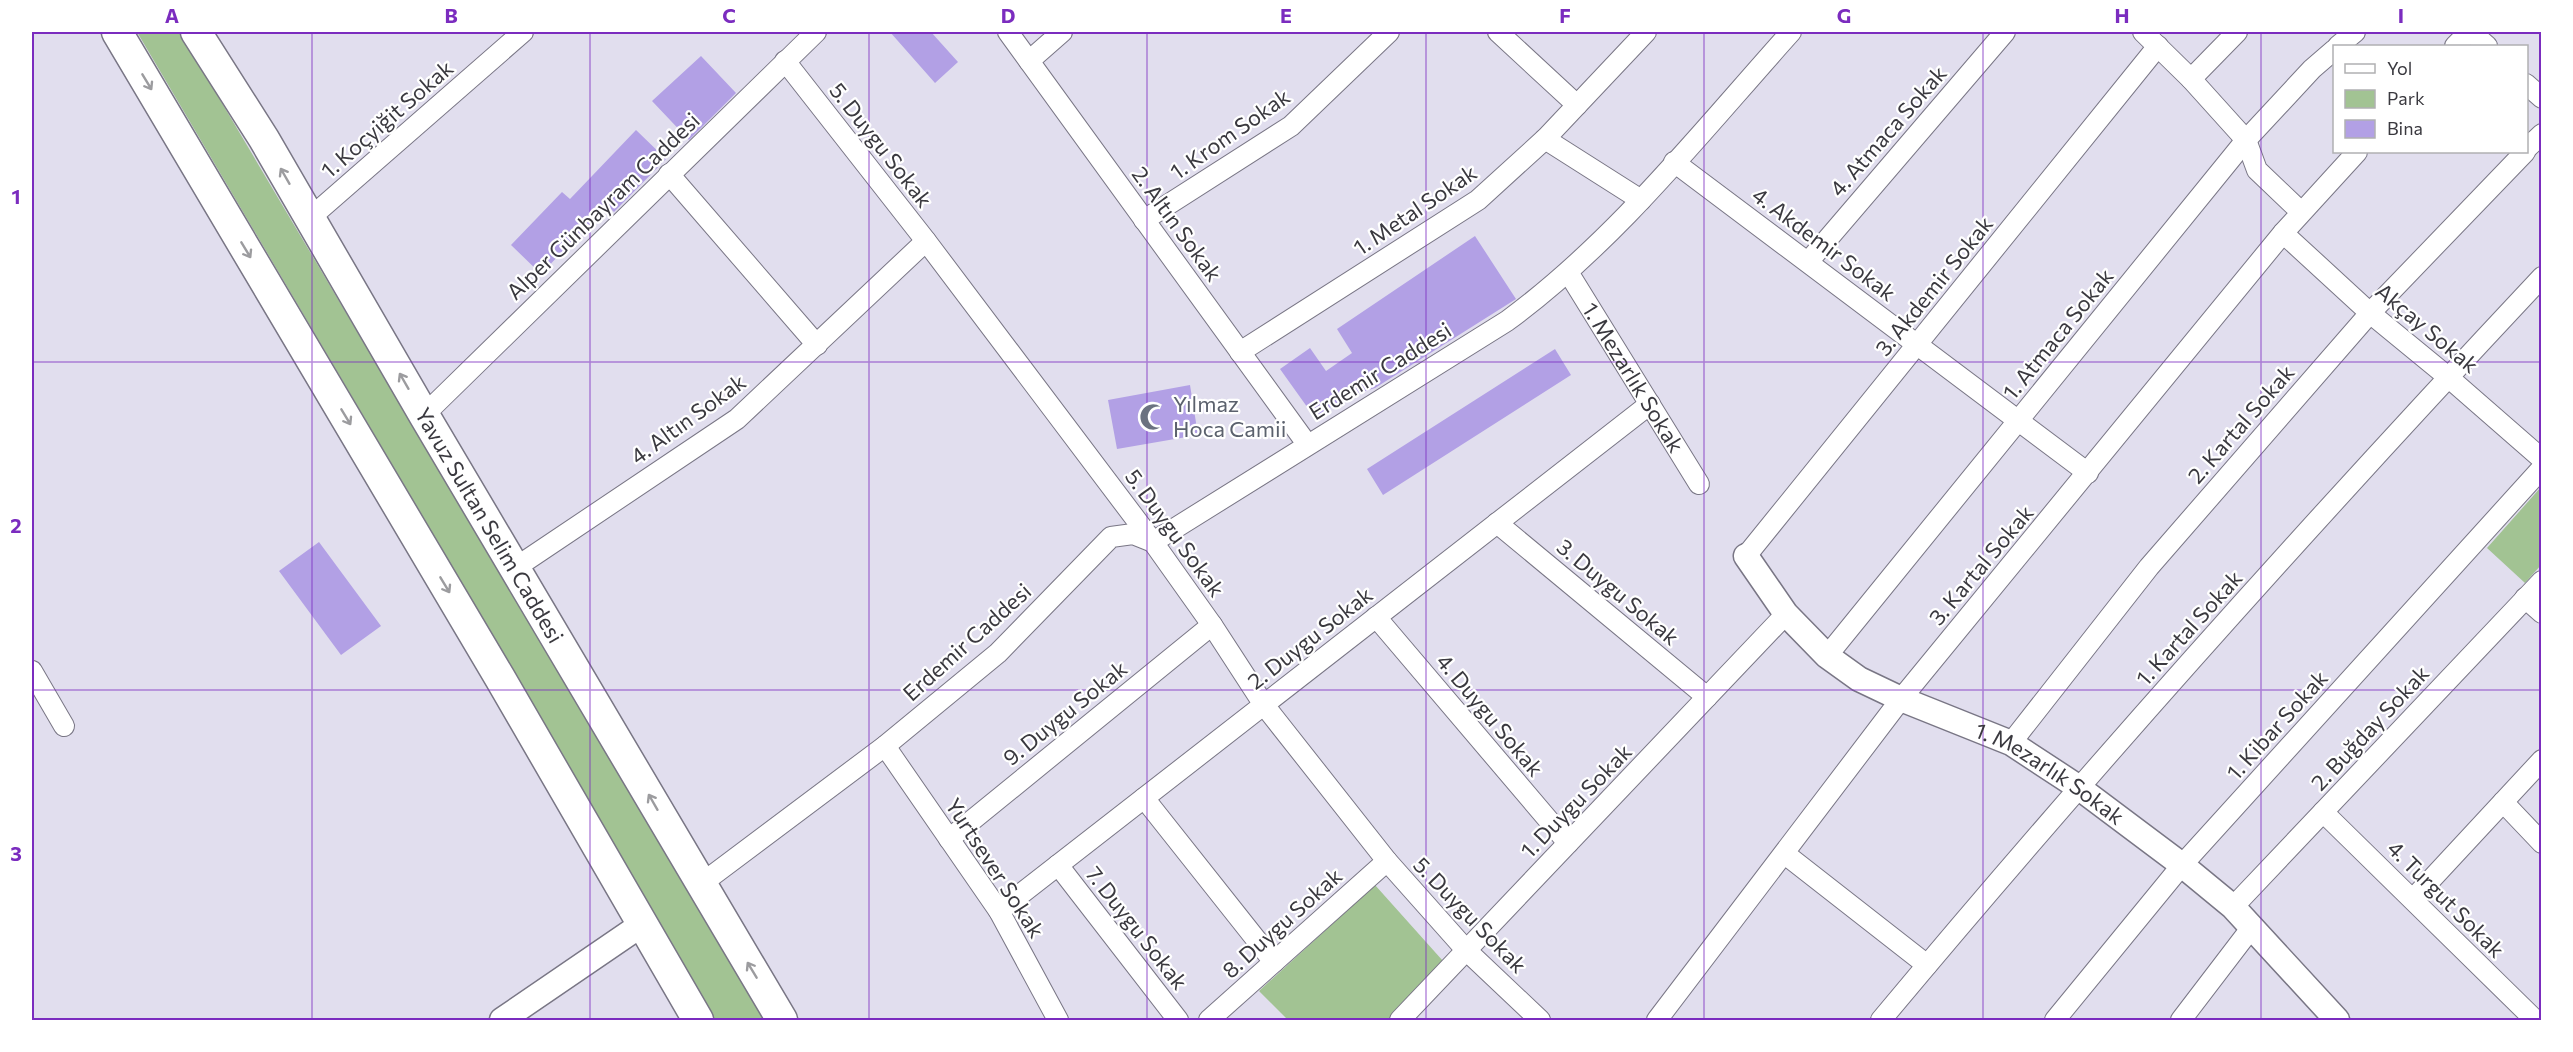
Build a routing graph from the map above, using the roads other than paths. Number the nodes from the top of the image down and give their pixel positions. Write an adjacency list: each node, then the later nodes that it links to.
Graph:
1 (117, 32): 91 (main road, one-way to 91)
2 (196, 32): 37 (main road, Yavuz Sultan Selim Caddesi, one-way to 2)
3 (524, 32): 37 (street, 1. Koçyiğit Sokak)
4 (816, 32): 21 (street, Alper Günbayram Caddesi)
5 (1008, 32): 22 (street, 2. Altın Sokak)
6 (1062, 32): 22 (street)
7 (1389, 32): 38 (street, 1. Krom Sokak)
8 (1498, 32): 26 (street)
9 (1646, 32): 26 (street, 1. Metal Sokak)
10 (1789, 32): 33 (street, Erdemir Caddesi)
11 (2005, 32): 41 (street, 4. Atmaca Sokak)
12 (2143, 32): 19 (street)
13 (2237, 32): 23 (street)
14 (2355, 32): 16 (street)
15 (2470, 32): 17 (street); 18 (street)
16 (2339, 45)
17 (2456, 45)
18 (2486, 45)
19 (2158, 46): 23 (street); 45 (street, 3. Akdemir Sokak)
20 (2333, 51): 29 (street, 1. Atmaca Sokak)
21 (785, 61): 34 (street, Alper Günbayram Caddesi); 40 (street, 5. Duygu Sokak)
22 (1029, 61): 38 (street, 2. Altın Sokak)
23 (2191, 79): 29 (street)
24 (2528, 86): 25 (street)
25 (2541, 98)
26 (1576, 105): 28 (street, 1. Metal Sokak)
27 (2541, 134): 30 (street, 2. Kartal Sokak)
28 (1545, 139): 35 (street); 47 (street, 1. Metal Sokak)
29 (2246, 140): 36 (street); 51 (street, 1. Atmaca Sokak)
30 (2528, 148)
31 (2356, 153): 36 (street, 3. Kartal Sokak)
32 (2523, 153): 44 (street, 2. Kartal Sokak)
33 (1674, 162): 35 (street, Erdemir Caddesi); 41 (street, 4. Akdemir Sokak)
34 (669, 174): 46 (street); 50 (street, Alper Günbayram Caddesi)
35 (1641, 200): 42 (street, Erdemir Caddesi)
36 (2301, 212): 39 (street, 3. Kartal Sokak)
37 (310, 218): 50 (main road, Yavuz Sultan Selim Caddesi, one-way to 37)
38 (1144, 220): 47 (street, 2. Altın Sokak)
39 (2283, 233): 44 (street, Akçay Sokak); 55 (street, 3. Kartal Sokak)
40 (926, 241): 46 (street, 4. Altın Sokak); 58 (street, 5. Duygu Sokak)
41 (1808, 262): 45 (street, 4. Akdemir Sokak)
42 (1568, 272): 49 (street, 1. Mezarlık Sokak); 52 (street, Erdemir Caddesi)
43 (2541, 277): 48 (street, 1. Kartal Sokak)
44 (2370, 313): 48 (street, Akçay Sokak); 73 (street, 2. Kartal Sokak)
45 (1917, 344): 51 (street, 4. Akdemir Sokak); 59 (street, 3. Akdemir Sokak)
46 (817, 345): 60 (street, 4. Altın Sokak)
47 (1240, 352): 52 (street, 2. Altın Sokak)
48 (2448, 376): 53 (street, Akçay Sokak); 76 (street, 1. Kartal Sokak)
49 (1650, 404): 56 (street, 1. Mezarlık Sokak); 57 (street, 2. Duygu Sokak)
50 (424, 415): 60 (main road, Yavuz Sultan Selim Caddesi)
51 (2019, 421): 55 (street, 4. Akdemir Sokak); 67 (street, 1. Atmaca Sokak)
52 (1307, 444): 58 (street, Erdemir Caddesi)
53 (2541, 459)
54 (2541, 468): 86 (street, 1. Kibar Sokak)
55 (2088, 473): 70 (street, 3. Kartal Sokak)
56 (1699, 484)
57 (1497, 523): 65 (street, 2. Duygu Sokak); 69 (street, 3. Duygu Sokak)
58 (1153, 542): 66 (street, 5. Duygu Sokak); 74 (street, Erdemir Caddesi)
59 (1746, 556): 64 (street, 1. Mezarlık Sokak)
60 (515, 568): 87 (main road, Yavuz Sultan Selim Caddesi, one-way to 60)
61 (2541, 581): 62 (street, 2. Buğday Sokak)
62 (2525, 598): 63 (street); 79 (street, 2. Buğday Sokak)
63 (2541, 612)
64 (1786, 614): 67 (street, 1. Mezarlık Sokak); 69 (street, 1. Duygu Sokak)
65 (1376, 617): 71 (street, 2. Duygu Sokak); 81 (street, 4. Duygu Sokak)
66 (1212, 625): 71 (street, 5. Duygu Sokak); 80 (street, 9. Duygu Sokak)
67 (1827, 656): 70 (street, 1. Mezarlık Sokak)
68 (32, 671): 72 (street)
69 (1707, 697): 81 (street, 1. Duygu Sokak)
70 (1901, 699): 73 (street, 1. Mezarlık Sokak); 83 (street, 3. Kartal Sokak)
71 (1263, 705): 77 (street, 2. Duygu Sokak); 84 (street, 5. Duygu Sokak)
72 (64, 726)
73 (2011, 743): 76 (street, 1. Mezarlık Sokak)
74 (885, 747): 80 (street, Yurtsever Sokak); 87 (street, Erdemir Caddesi)
75 (2541, 760): 78 (street)
76 (2078, 787): 86 (street, 1. Mezarlık Sokak); 95 (street, 1. Kartal Sokak)
77 (1144, 798): 85 (street, 2. Duygu Sokak); 94 (street)
78 (2503, 802): 82 (street); 88 (street)
79 (2323, 812): 88 (street, 4. Turgut Sokak); 89 (street, 2. Buğday Sokak)
80 (949, 839): 90 (street, Yurtsever Sokak)
81 (1568, 843): 93 (street, 1. Duygu Sokak)
82 (2541, 843)
83 (1785, 854): 95 (street); 105 (street, 3. Kartal Sokak)
84 (1387, 861): 93 (street, 5. Duygu Sokak); 94 (street, 8. Duygu Sokak)
85 (1058, 865): 90 (street, 2. Duygu Sokak); 101 (street, 7. Duygu Sokak)
86 (2182, 865): 89 (street, 1. Mezarlık Sokak); 107 (street, 1. Kibar Sokak)
87 (701, 884): 99 (main road, Yavuz Sultan Selim Caddesi, one-way to 87)
88 (2413, 899): 96 (street, 4. Turgut Sokak)
89 (2233, 907): 92 (street, 1. Mezarlık Sokak)
90 (999, 911): 100 (street, Yurtsever Sokak)
91 (641, 925): 97 (street); 98 (main road)
92 (2252, 927): 108 (street); 109 (street, 1. Mezarlık Sokak)
93 (1467, 951): 103 (street, 1. Duygu Sokak); 104 (street, 5. Duygu Sokak)
94 (1275, 962): 102 (street, 8. Duygu Sokak)
95 (1928, 964): 106 (street, 1. Kartal Sokak)
96 (2532, 1015)
97 (502, 1020)
98 (698, 1020)
99 (782, 1020)
100 (1058, 1020)
101 (1178, 1020)
102 (1209, 1020)
103 (1401, 1020)
104 (1540, 1020)
105 (1657, 1020)
106 (1881, 1020)
107 (2055, 1020)
108 (2181, 1020)
109 (2337, 1020)

